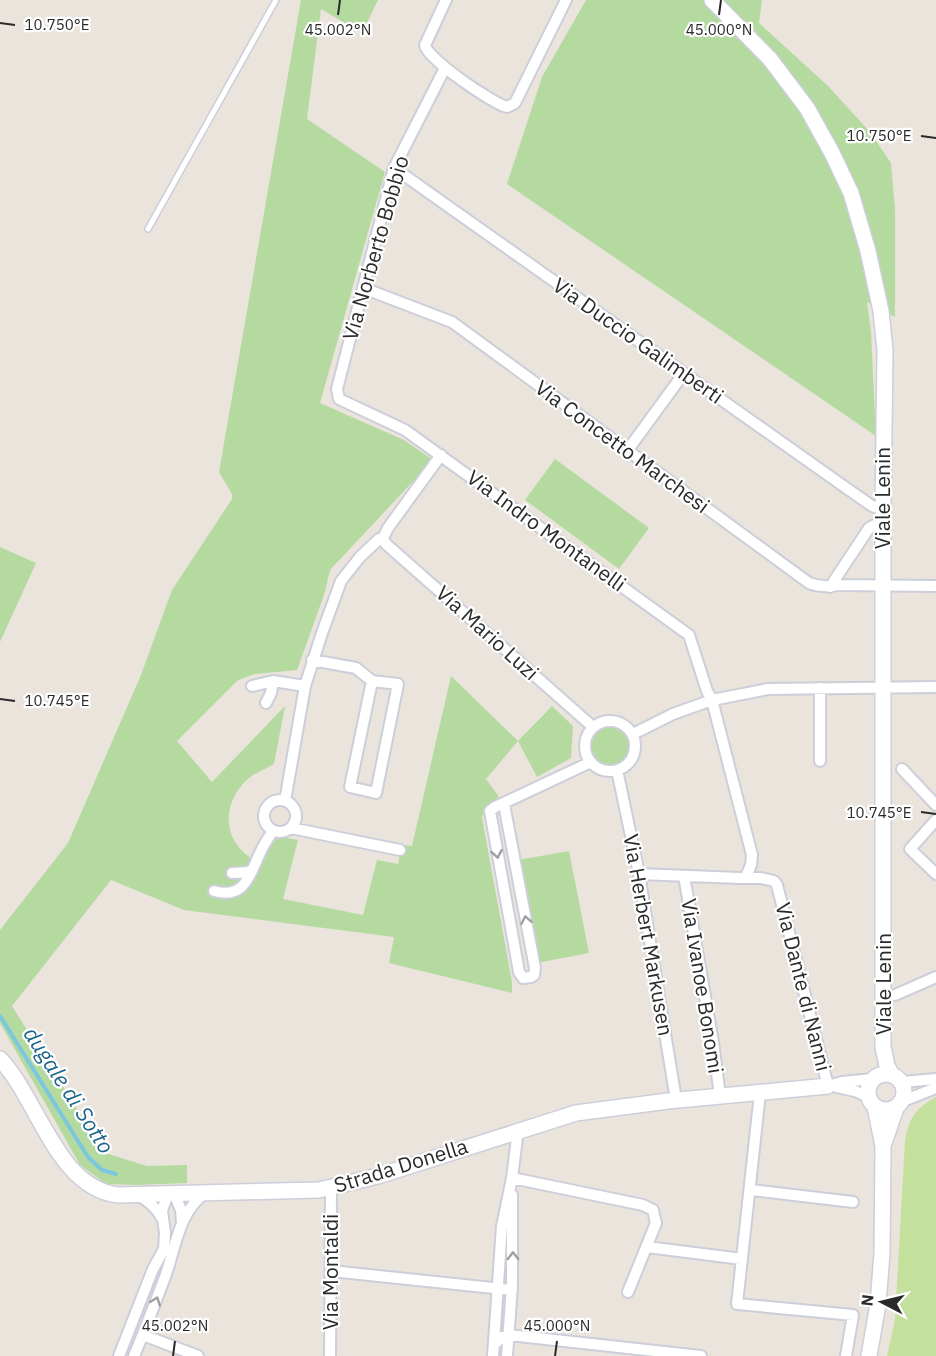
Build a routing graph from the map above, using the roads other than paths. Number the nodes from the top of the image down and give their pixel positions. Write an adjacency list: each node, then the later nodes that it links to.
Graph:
1 (276, 0): 7 (lane)
2 (446, 0): 5 (street)
3 (566, 0): 5 (street)
4 (712, 0): 13 (main road, Viale Lenin)
5 (445, 68): 6 (street, Via Norberto Bobbio)
6 (394, 168): 8 (street, Via Norberto Bobbio); 9 (street, Via Duccio Galimberti)
7 (148, 229)
8 (363, 288): 10 (street, Via Norberto Bobbio); 11 (street, Via Concetto Marchesi)
9 (684, 373): 11 (street); 13 (street, Via Duccio Galimberti)
10 (339, 399): 12 (street, Via Indro Montanelli)
11 (627, 451): 17 (street, Via Concetto Marchesi)
12 (441, 455): 14 (street); 26 (street, Via Indro Montanelli)
13 (883, 516): 15 (main road, Viale Lenin); 17 (street)
14 (383, 538): 18 (street); 28 (street, Via Mario Luzi)
15 (884, 585): 16 (street, Via Concetto Marchesi); 17 (street, Via Concetto Marchesi); 23 (main road, Viale Lenin)
16 (936, 586)
17 (830, 587)
18 (312, 660): 20 (street); 21 (street)
19 (273, 681): 21 (street); 22 (street); 27 (street)
20 (372, 681): 20 (street)
21 (305, 686): 34 (street)
22 (252, 687)
23 (882, 687): 24 (street); 25 (street); 53 (main road, Viale Lenin)
24 (936, 687)
25 (820, 688): 26 (street); 30 (street)
26 (712, 700): 29 (street); 41 (street, Via Indro Montanelli)
27 (266, 703)
28 (593, 727): 29 (street); 31 (street)
29 (633, 734): 33 (street)
30 (820, 761)
31 (591, 762): 33 (street); 35 (street)
32 (902, 769): 36 (street)
33 (617, 770): 44 (street, Via Herbert Markusen)
34 (285, 801): 38 (street); 39 (street)
35 (504, 804): 35 (street, one-way to 35)
36 (936, 805)
37 (936, 820): 45 (street)
38 (291, 828): 39 (street); 40 (street)
39 (273, 831): 42 (street)
40 (400, 850)
41 (752, 857): 47 (street); 48 (street)
42 (253, 869): 43 (street); 49 (street)
43 (232, 873)
44 (639, 874): 46 (street, Via Dante di Nanni); 59 (street, Via Herbert Markusen)
45 (936, 874)
46 (684, 876): 47 (street, Via Dante di Nanni); 58 (street, Via Ivanoe Bonomi)
47 (746, 877): 48 (street, Via Dante di Nanni)
48 (770, 879): 55 (street, Via Dante di Nanni)
49 (214, 891)
50 (936, 977): 51 (street)
51 (896, 995)
52 (0, 1059): 69 (main road, Strada Donella)
53 (886, 1078): 54 (street); 55 (street); 60 (main road, Viale Lenin); 61 (main road, Viale Lenin)
54 (936, 1079)
55 (828, 1086): 57 (main road, Strada Donella); 60 (street)
56 (936, 1088): 61 (street)
57 (760, 1093): 58 (main road, Strada Donella); 66 (street)
58 (720, 1096): 59 (main road, Strada Donella)
59 (676, 1100): 62 (main road, Strada Donella)
60 (872, 1102): 61 (main road); 63 (main road, Viale Lenin)
61 (899, 1104): 63 (main road, Viale Lenin)
62 (518, 1130): 64 (street); 65 (main road, Strada Donella)
63 (883, 1146): 89 (main road, Viale Lenin)
64 (512, 1178): 73 (street); 76 (street); 77 (street, one-way to 64)
65 (331, 1188): 68 (main road, Strada Donella); 75 (street, Via Montaldi)
66 (751, 1190): 70 (street); 74 (street)
67 (171, 1193): 68 (main road, Strada Donella); 69 (main road, Strada Donella); 71 (street); 72 (street)
68 (205, 1193): 72 (street)
69 (137, 1194): 71 (street)
70 (853, 1202)
71 (162, 1219): 82 (street)
72 (182, 1224): 79 (street, one-way to 72)
73 (647, 1247): 74 (street); 78 (street)
74 (742, 1259): 88 (street)
75 (332, 1271): 76 (street); 85 (street, Via Montaldi)
76 (494, 1289): 77 (street); 80 (street); 81 (street)
77 (512, 1290): 80 (street)
78 (628, 1292)
79 (143, 1335): 83 (street); 84 (street)
80 (509, 1335): 81 (street); 86 (street); 87 (street)
81 (493, 1351)
82 (119, 1356)
83 (134, 1356)
84 (198, 1356)
85 (330, 1356)
86 (507, 1356)
87 (701, 1356)
88 (846, 1356)
89 (869, 1356)

